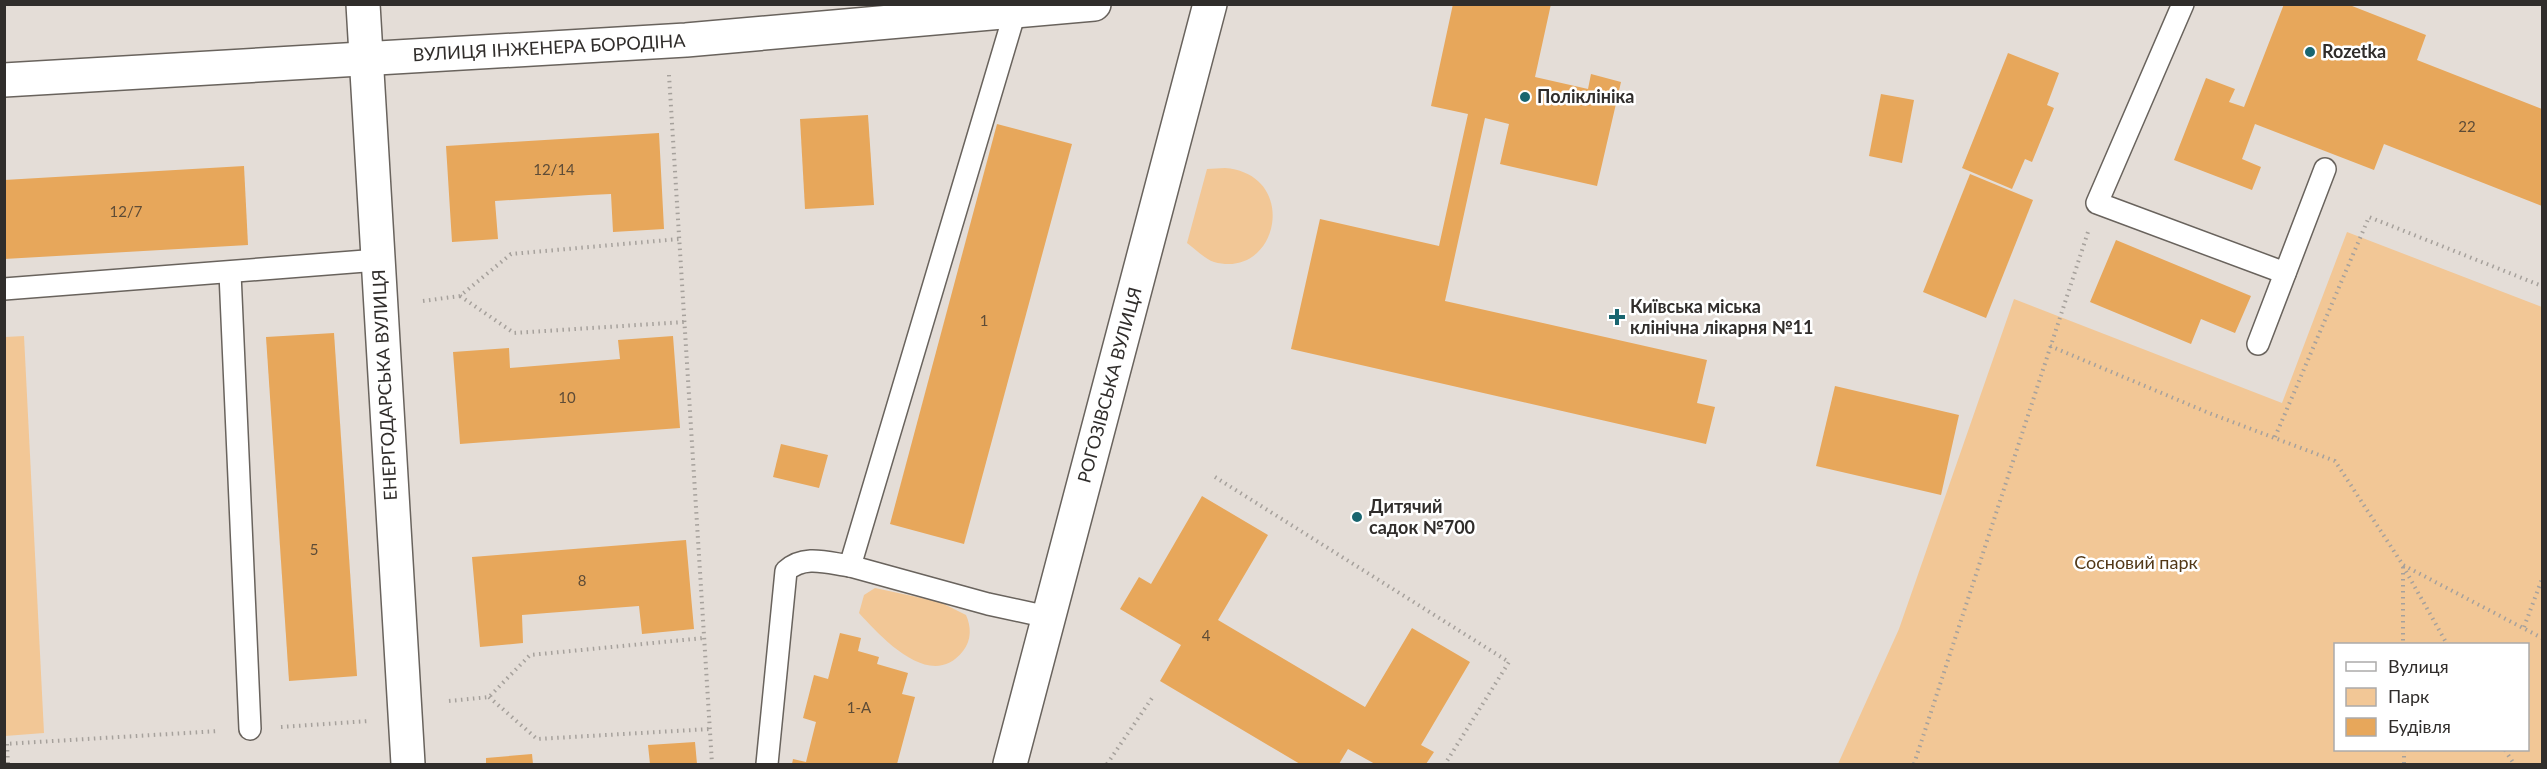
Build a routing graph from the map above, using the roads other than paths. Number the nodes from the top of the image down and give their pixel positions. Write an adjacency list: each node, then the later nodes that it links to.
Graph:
1 (363, 4): 6 (street, ЕНЕРГОДАРСЬКА ВУЛИЦЯ)
2 (1094, 4): 5 (street, ВУЛИЦЯ ІНЖЕНЕРА БОРОДІНА)
3 (1210, 4): 15 (street, РОГОЗІВСЬКА ВУЛИЦЯ)
4 (2182, 4): 11 (lane)
5 (1015, 12): 6 (street, ВУЛИЦЯ ІНЖЕНЕРА БОРОДІНА); 14 (lane)
6 (366, 58): 7 (street, ВУЛИЦЯ ІНЖЕНЕРА БОРОДІНА); 9 (street, ЕНЕРГОДАРСЬКА ВУЛИЦЯ)
7 (4, 80)
8 (2325, 169): 11 (lane)
9 (378, 260): 10 (lane); 17 (street, ЕНЕРГОДАРСЬКА ВУЛИЦЯ)
10 (230, 273): 12 (lane); 16 (lane)
11 (2285, 273): 13 (lane)
12 (4, 289)
13 (2258, 344)
14 (850, 566): 15 (lane); 18 (lane)
15 (1048, 617): 19 (street, РОГОЗІВСЬКА ВУЛИЦЯ)
16 (250, 729)
17 (408, 765)
18 (767, 765)
19 (1010, 765)

